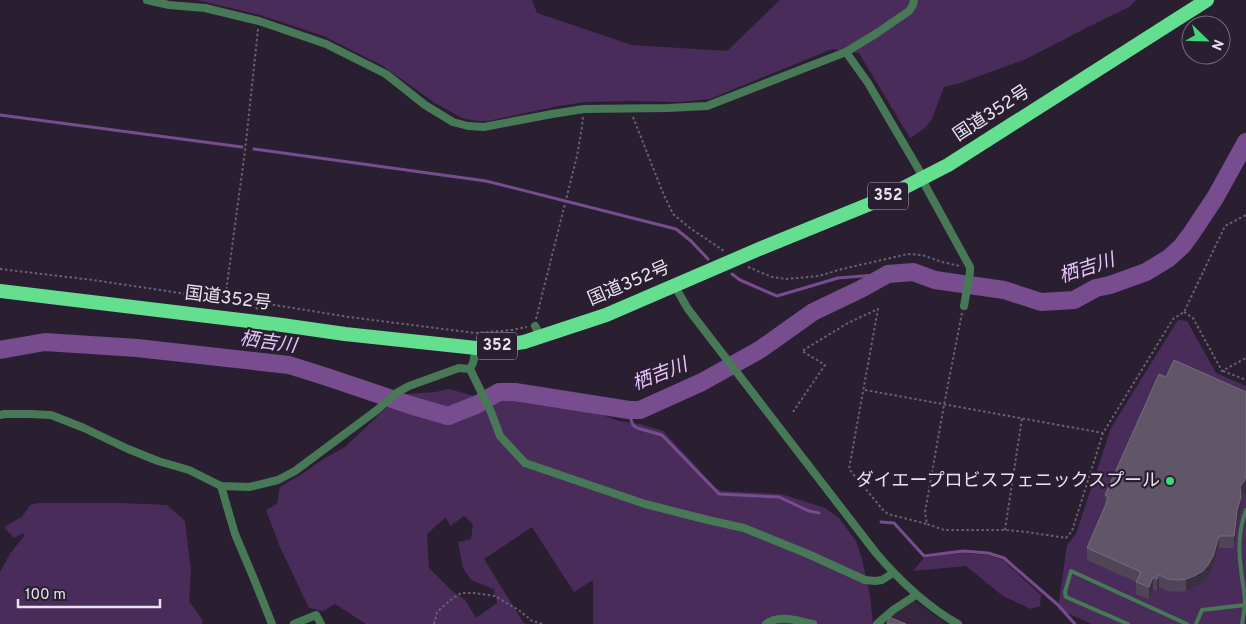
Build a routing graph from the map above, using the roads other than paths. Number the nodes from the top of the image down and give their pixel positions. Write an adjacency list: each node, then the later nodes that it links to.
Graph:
1 (147, 0): 4 (street)
2 (914, 0): 4 (street)
3 (1207, 0): 5 (highway, 国道352号 / 352)
4 (846, 52): 5 (street)
5 (923, 177): 6 (highway, 国道352号 / 352); 8 (street)
6 (674, 285): 9 (highway, 国道352号 / 352); 14 (street)
7 (0, 291): 9 (highway, 国道352号 / 352)
8 (964, 306)
9 (476, 348): 10 (street)
10 (470, 368): 12 (street); 14 (street)
11 (0, 415): 12 (street)
12 (222, 486): 17 (street)
13 (1246, 510): 16 (lane)
14 (893, 573): 15 (street)
15 (916, 595): 22 (street); 23 (street)
16 (1245, 605): 26 (lane); 27 (lane)
17 (272, 624)
18 (294, 624): 19 (street)
19 (321, 624)
20 (766, 624): 21 (street)
21 (813, 624)
22 (877, 624)
23 (958, 624)
24 (1128, 624): 25 (lane)
25 (1187, 624)
26 (1196, 624)
27 (1242, 624)

